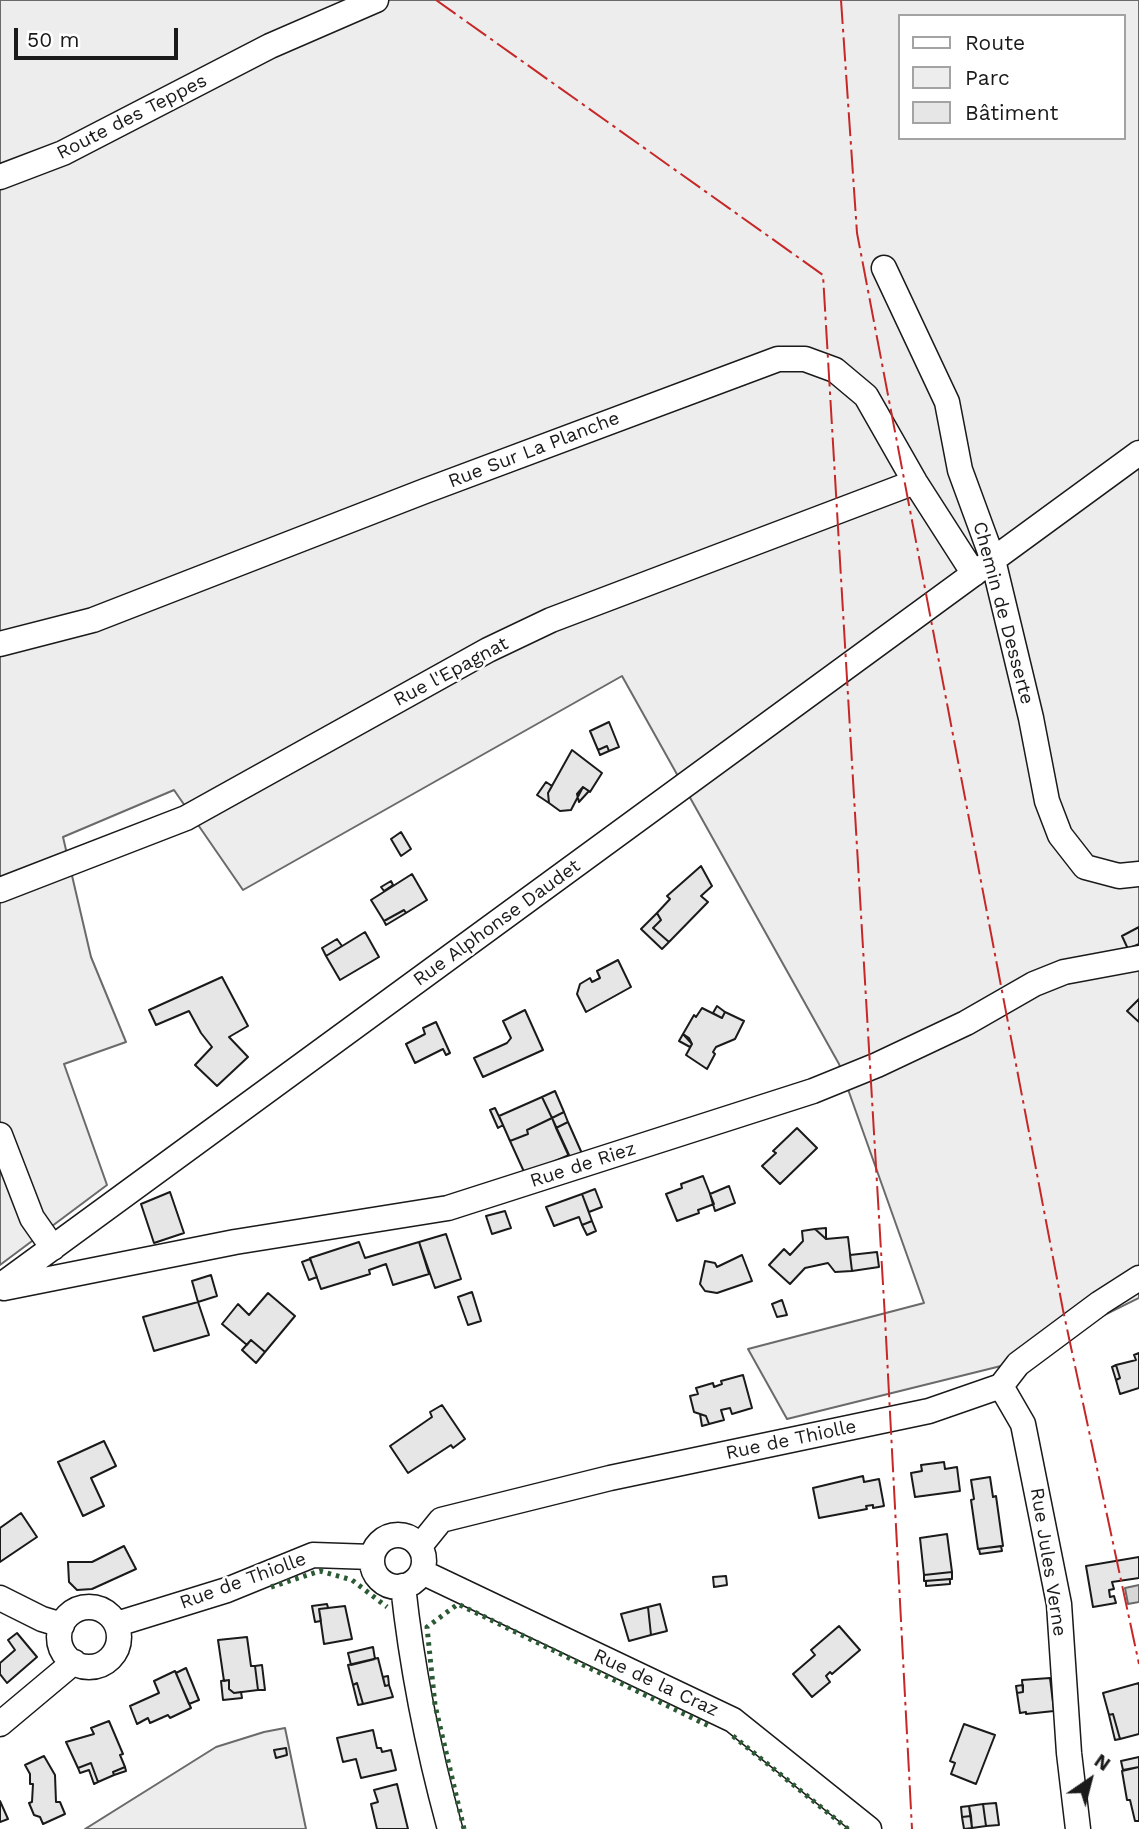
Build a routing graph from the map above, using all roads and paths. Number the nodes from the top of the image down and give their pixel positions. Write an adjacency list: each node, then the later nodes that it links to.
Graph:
1 (376, 0): 2 (street, Route des Teppes)
2 (0, 177)
3 (884, 268): 6 (street, Chemin de Desserte)
4 (1139, 453): 6 (street, Rue Alphonse Daudet)
5 (915, 482): 6 (street, Rue Sur La Planche); 7 (street, Rue Sur La Planche); 9 (street, Rue l'Epagnat)
6 (983, 567): 8 (street, Chemin de Desserte); 12 (street, Rue Alphonse Daudet)
7 (0, 644)
8 (1139, 874)
9 (0, 890)
10 (1139, 958): 14 (street, Rue de Riez)
11 (0, 1135): 12 (street)
12 (52, 1248): 14 (street, Rue Alphonse Daudet)
13 (1139, 1278): 15 (street, Rue de Thiolle)
14 (0, 1287)
15 (1000, 1386): 16 (street, Rue de Thiolle); 26 (street, Rue Jules Verne)
16 (419, 1546): 17 (street); 18 (street)
17 (372, 1557): 18 (street); 20 (street, Rue de Thiolle)
18 (412, 1579): 24 (street); 25 (street, Rue de la Craz)
19 (0, 1598): 21 (street)
20 (117, 1624): 21 (street); 22 (street)
21 (62, 1625): 22 (street)
22 (74, 1662): 23 (street)
23 (0, 1724)
24 (450, 1829)
25 (869, 1829)
26 (1078, 1829)

